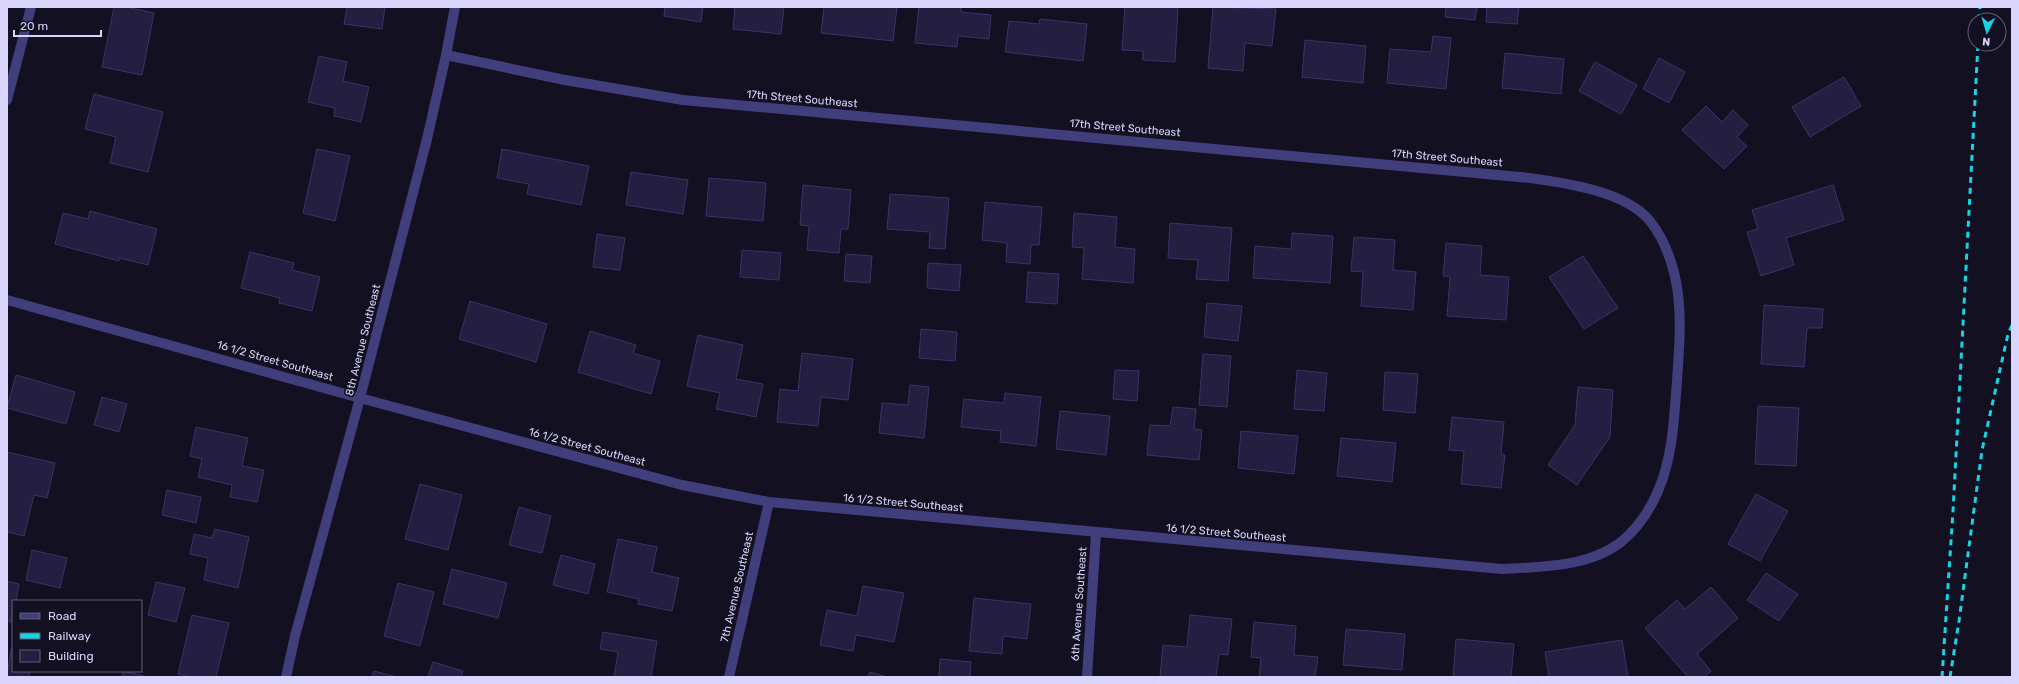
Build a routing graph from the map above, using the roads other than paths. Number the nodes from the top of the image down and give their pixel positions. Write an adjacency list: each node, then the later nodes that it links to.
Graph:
1 (31, 7): 4 (street)
2 (455, 7): 3 (street, 8th Avenue Southeast)
3 (446, 55): 6 (street, 17th Street Southeast); 7 (street, 8th Avenue Southeast)
4 (7, 100)
5 (7, 300): 7 (street, 16 1/2 Street Southeast)
6 (1678, 360): 9 (street, 16 1/2 Street Southeast)
7 (360, 398): 8 (street, 16 1/2 Street Southeast); 10 (street, 8th Avenue Southeast)
8 (769, 502): 9 (street, 16 1/2 Street Southeast); 11 (street, 7th Avenue Southeast)
9 (1096, 533): 12 (street, 6th Avenue Southeast)
10 (286, 677)
11 (729, 677)
12 (1087, 677)

